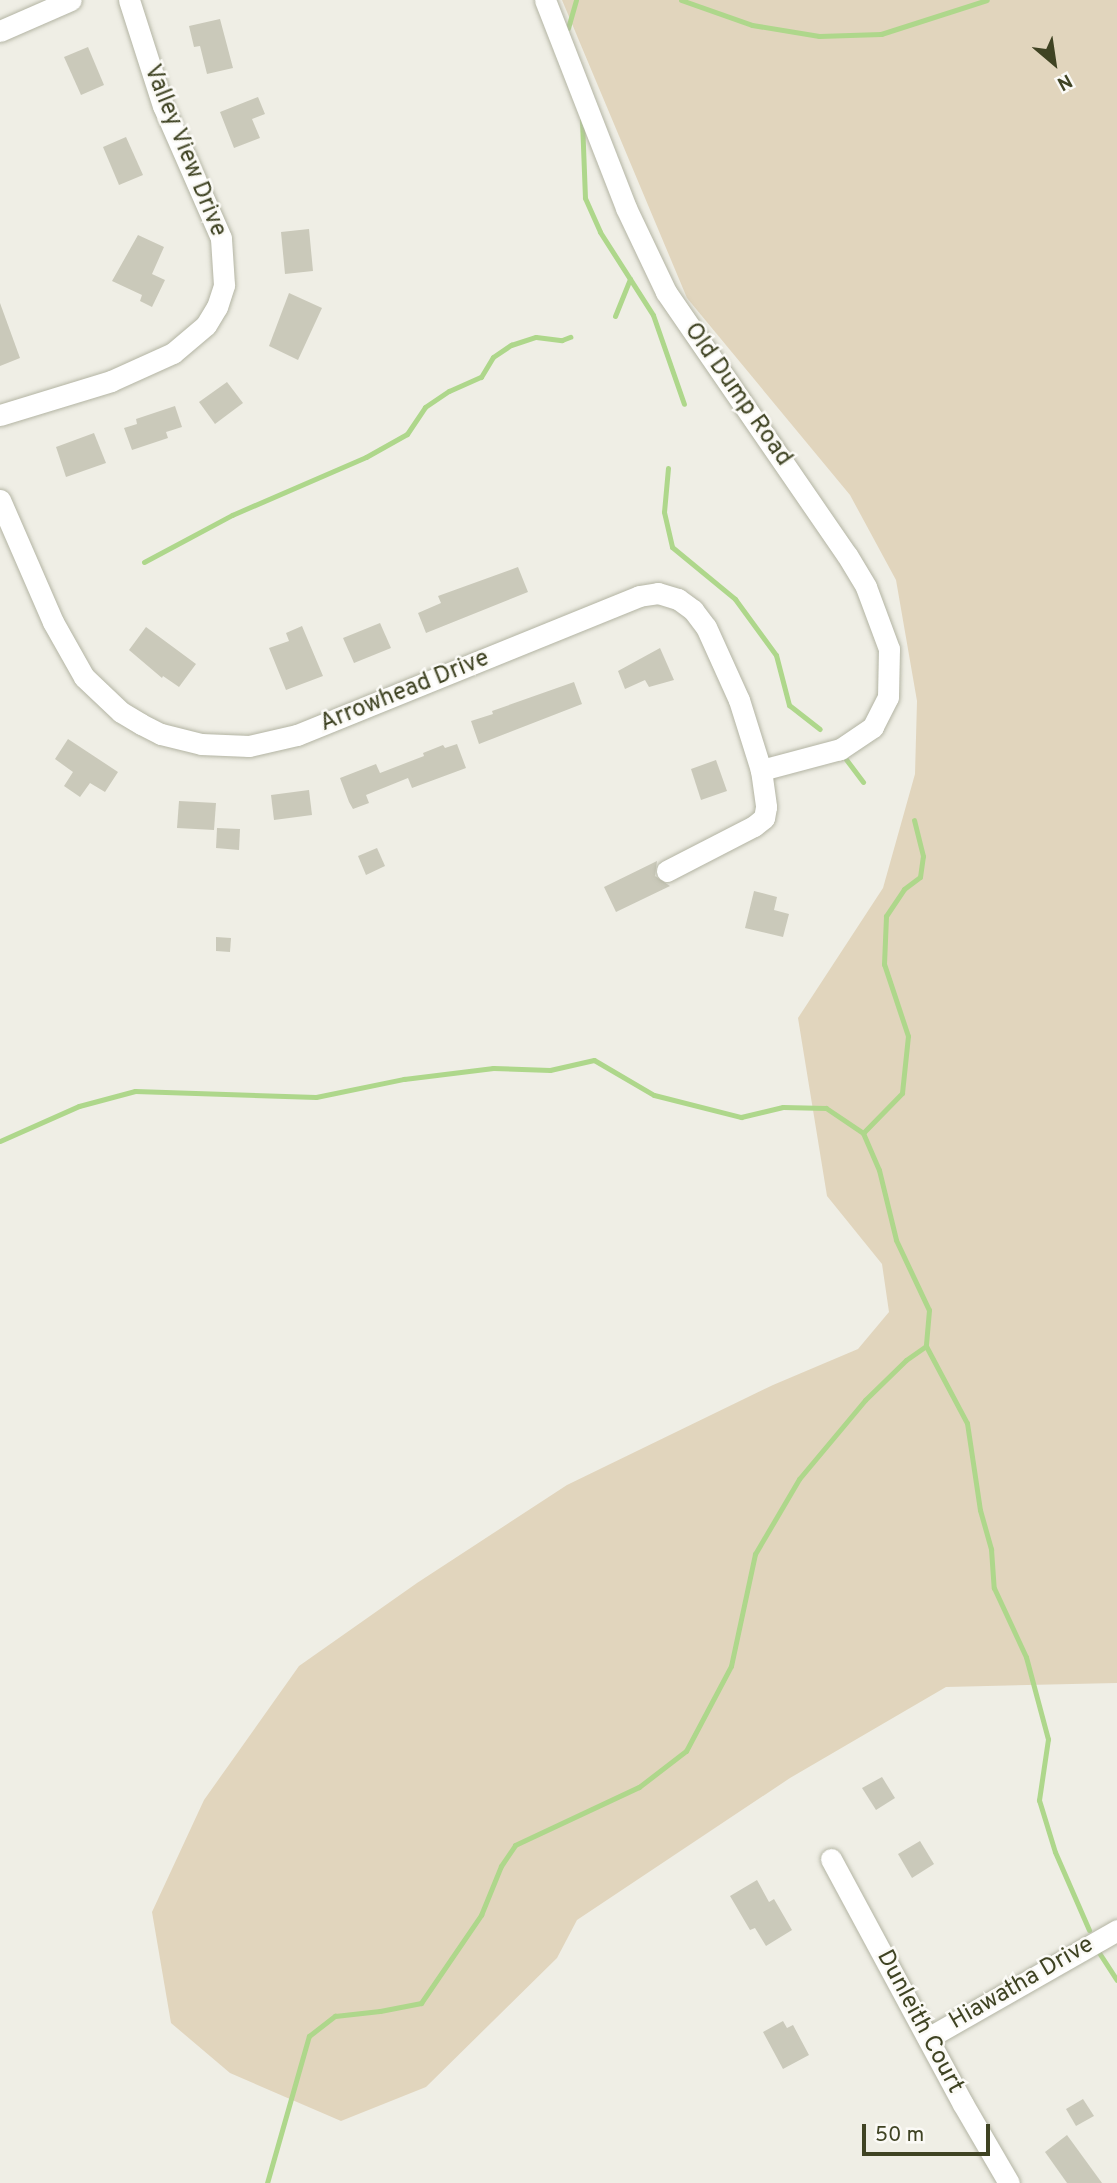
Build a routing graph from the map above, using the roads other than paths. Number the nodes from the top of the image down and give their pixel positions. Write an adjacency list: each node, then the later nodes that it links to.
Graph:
1 (71, 0): 4 (street)
2 (129, 0): 5 (street, Valley View Drive)
3 (545, 0): 7 (street, Old Dump Road)
4 (0, 31)
5 (0, 415)
6 (0, 500): 7 (street, Arrowhead Drive)
7 (761, 770): 8 (street, Arrowhead Drive)
8 (667, 871)
9 (831, 1859): 11 (street, Dunleith Court)
10 (1117, 1930): 11 (street, Hiawatha Drive)
11 (928, 2038): 12 (street, Dunleith Court)
12 (1009, 2183)

